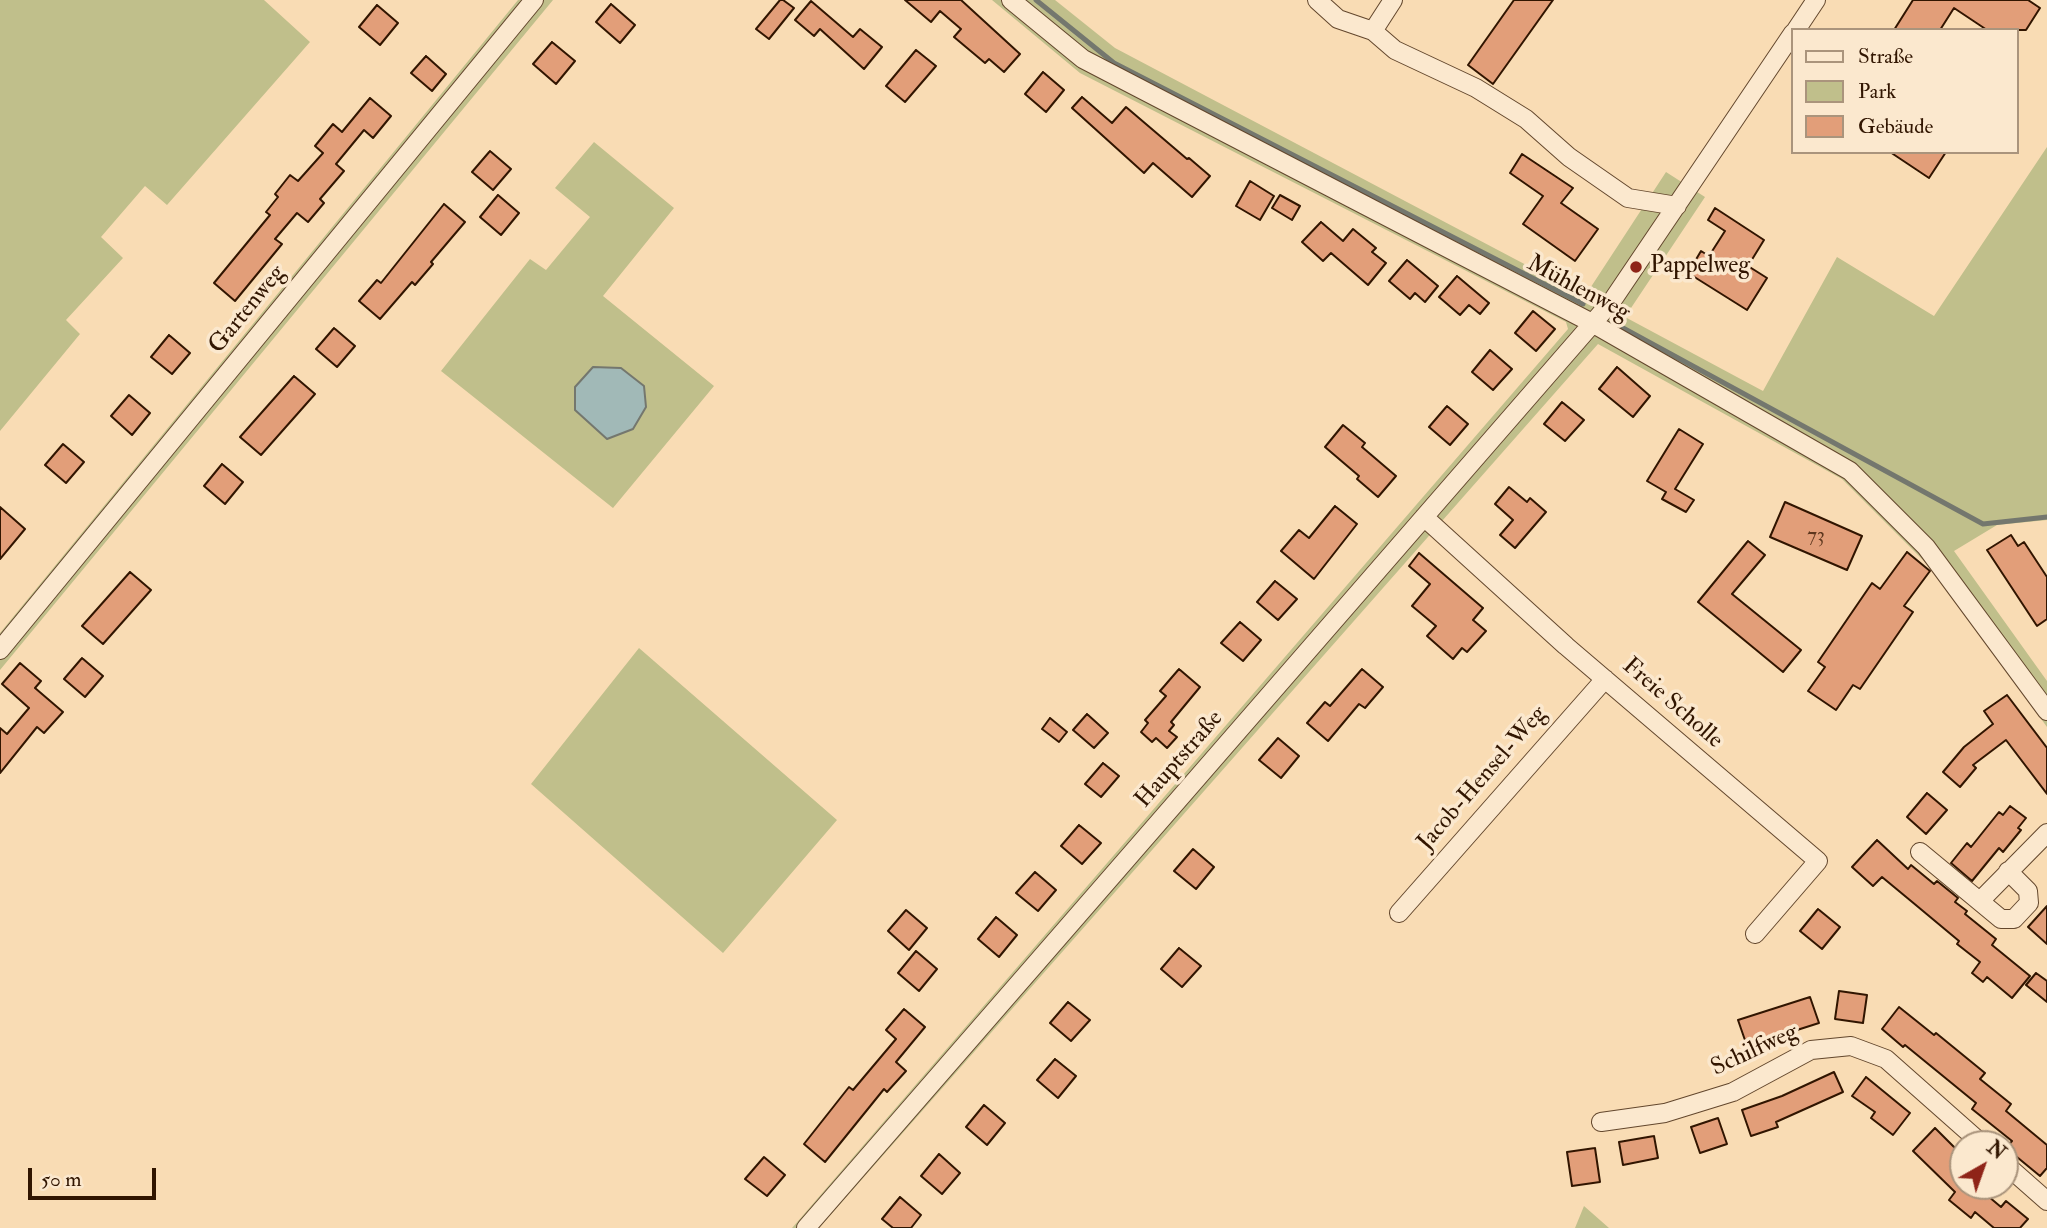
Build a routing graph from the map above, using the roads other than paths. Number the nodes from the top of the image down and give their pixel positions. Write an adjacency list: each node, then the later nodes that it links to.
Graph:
1 (534, 0): 12 (street, Gartenweg)
2 (1011, 0): 10 (street, Mühlenweg)
3 (1317, 0): 7 (street)
4 (1393, 0): 7 (street)
5 (1816, 0): 6 (street)
6 (1797, 28)
7 (1373, 31): 9 (street)
8 (1792, 35): 9 (street)
9 (1677, 206): 10 (street)
10 (1592, 323): 11 (street, Hauptstraße); 14 (street, Mühlenweg)
11 (1424, 517): 13 (street, Freie Scholle); 25 (street, Hauptstraße)
12 (0, 650)
13 (1605, 678): 19 (street, Jacob-Hensel-Weg); 20 (street, Freie Scholle)
14 (2047, 711)
15 (2047, 833): 17 (street)
16 (1920, 852): 18 (street)
17 (2008, 871): 18 (street); 18 (street)
18 (1980, 901)
19 (1399, 913)
20 (1755, 934)
21 (1601, 1122): 22 (street, Schilfweg)
22 (1966, 1130)
23 (2019, 1176): 24 (street)
24 (2047, 1201)
25 (806, 1228)

